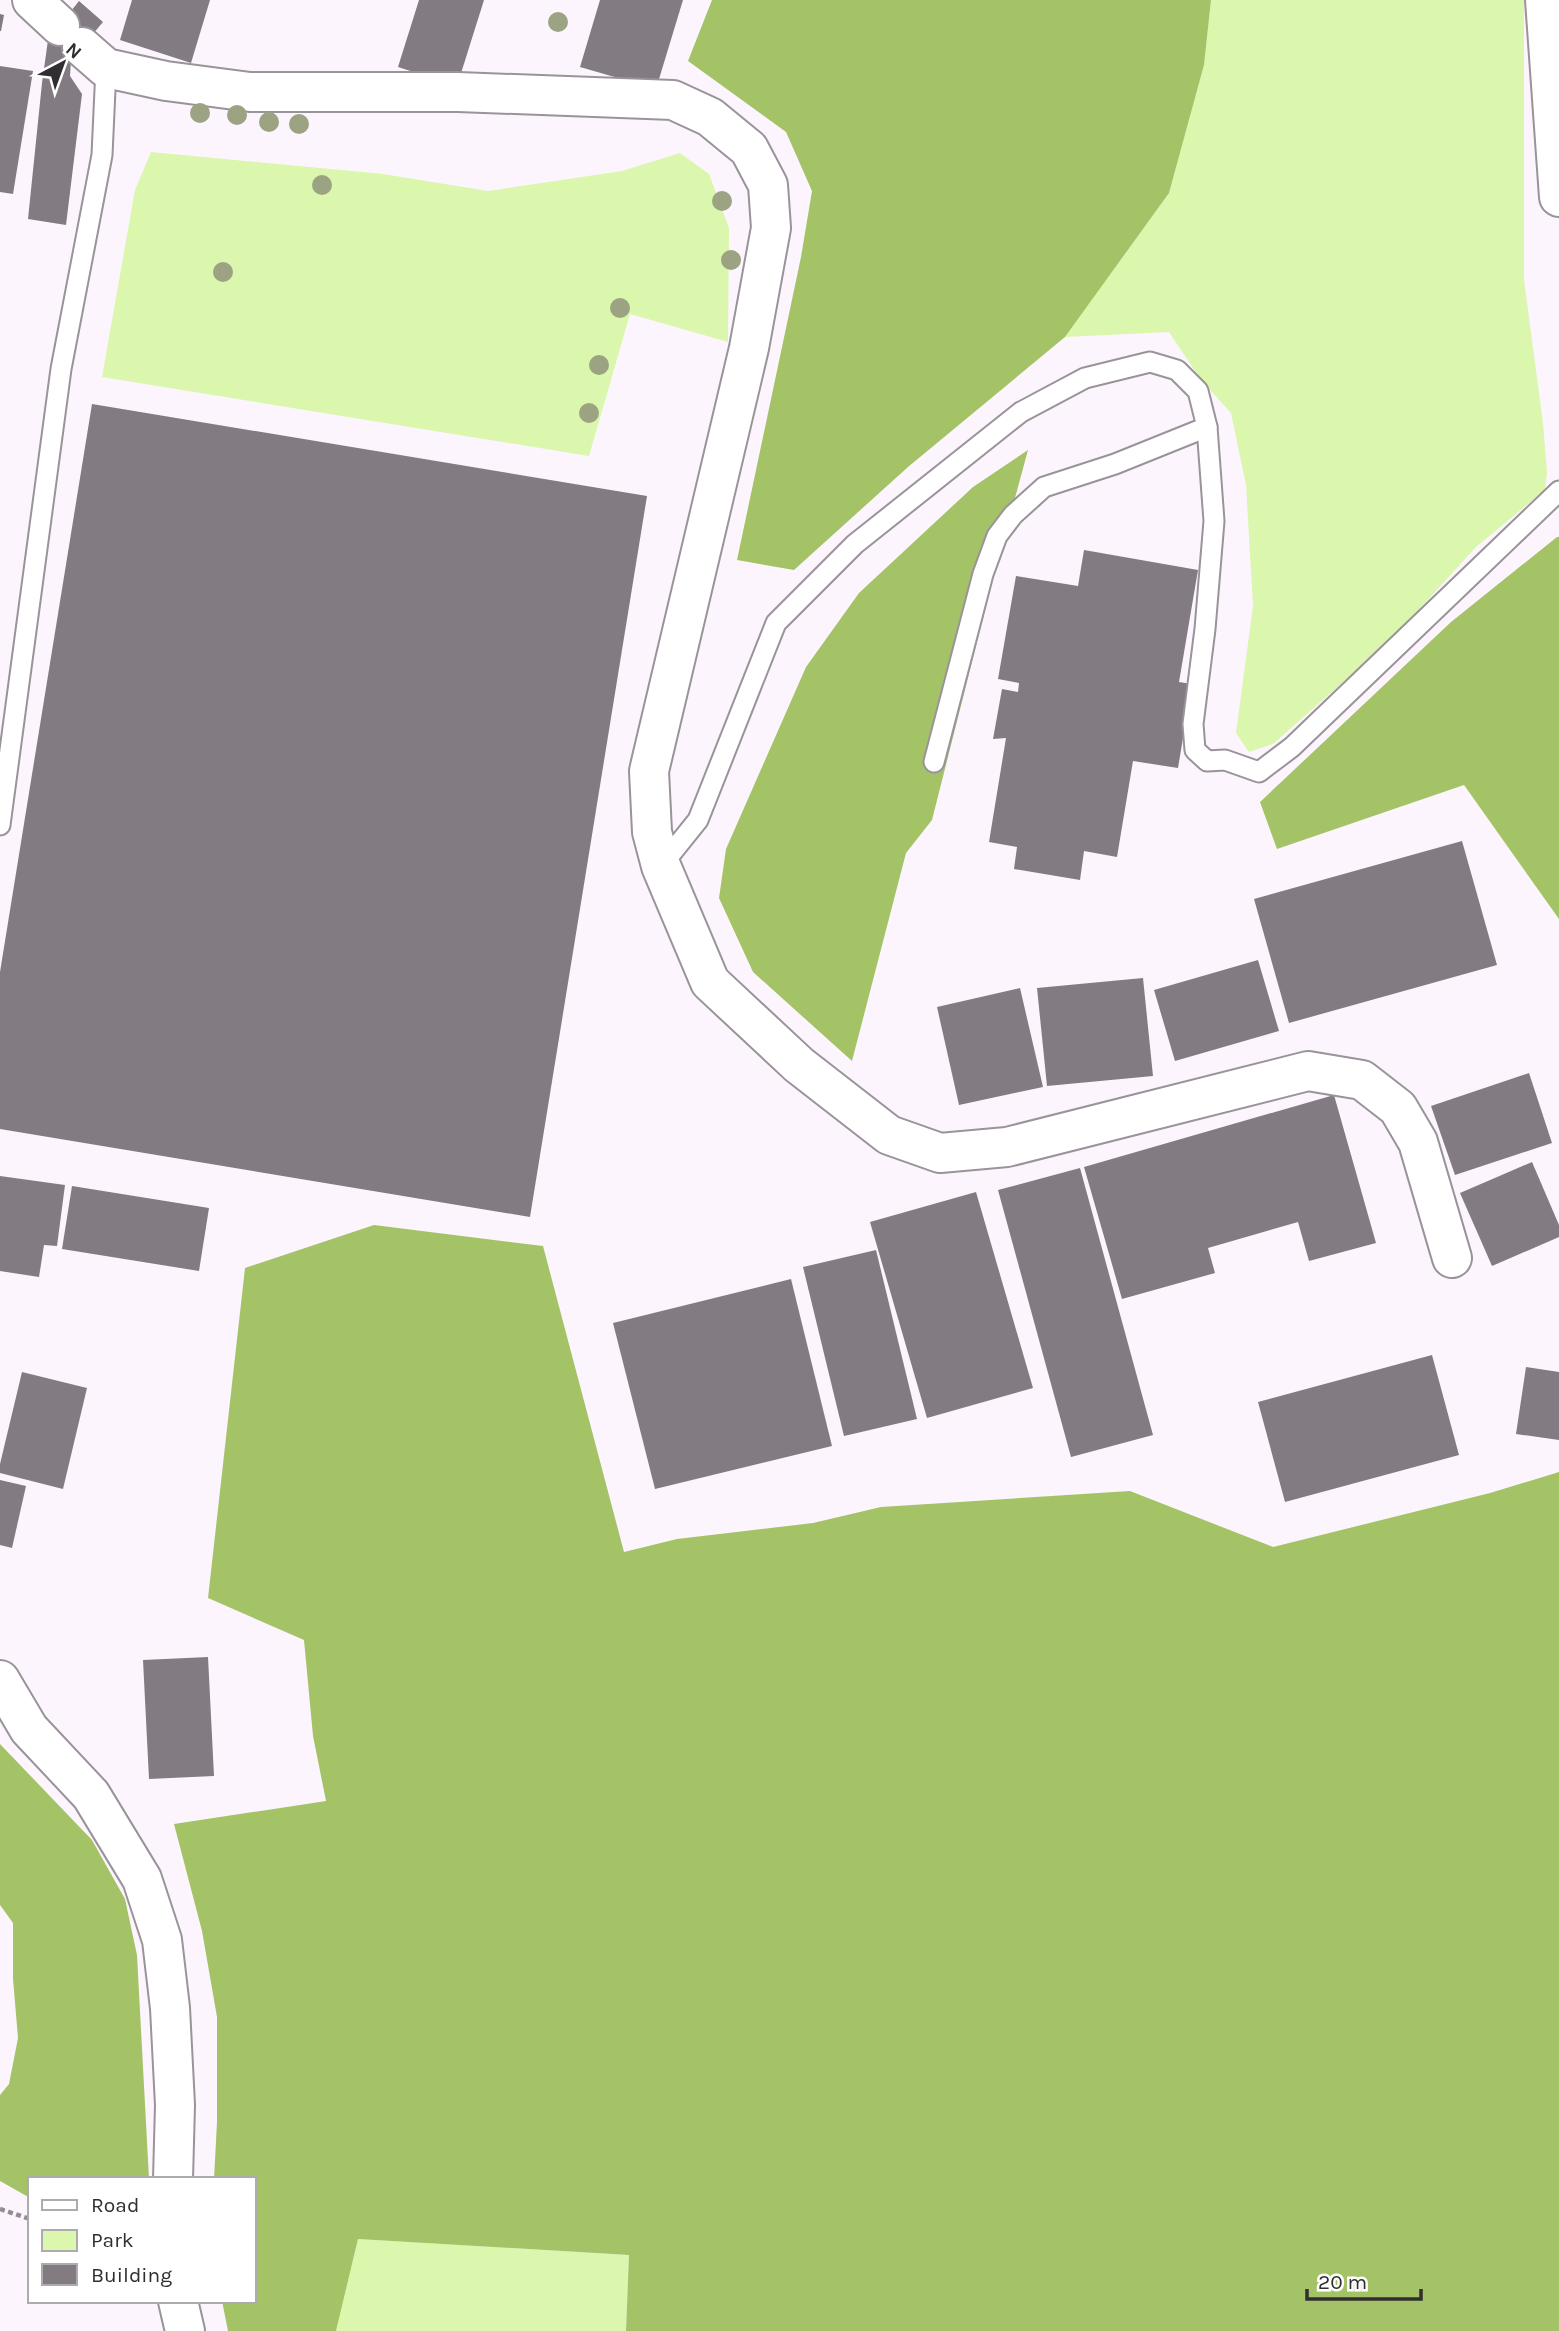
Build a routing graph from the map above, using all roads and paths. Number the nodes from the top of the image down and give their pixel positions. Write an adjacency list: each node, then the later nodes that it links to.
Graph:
1 (33, 0): 3 (street)
2 (1545, 0): 4 (street)
3 (83, 47): 8 (lane); 9 (street)
4 (1559, 197)
5 (1207, 427): 6 (lane); 7 (lane); 9 (lane)
6 (1559, 491)
7 (934, 762)
8 (0, 825)
9 (661, 866): 10 (street)
10 (1452, 1258)
11 (0, 1680): 12 (street)
12 (173, 2177)
13 (0, 2209): 14 (path)
14 (28, 2218)
15 (178, 2303): 16 (street)
16 (185, 2331)

